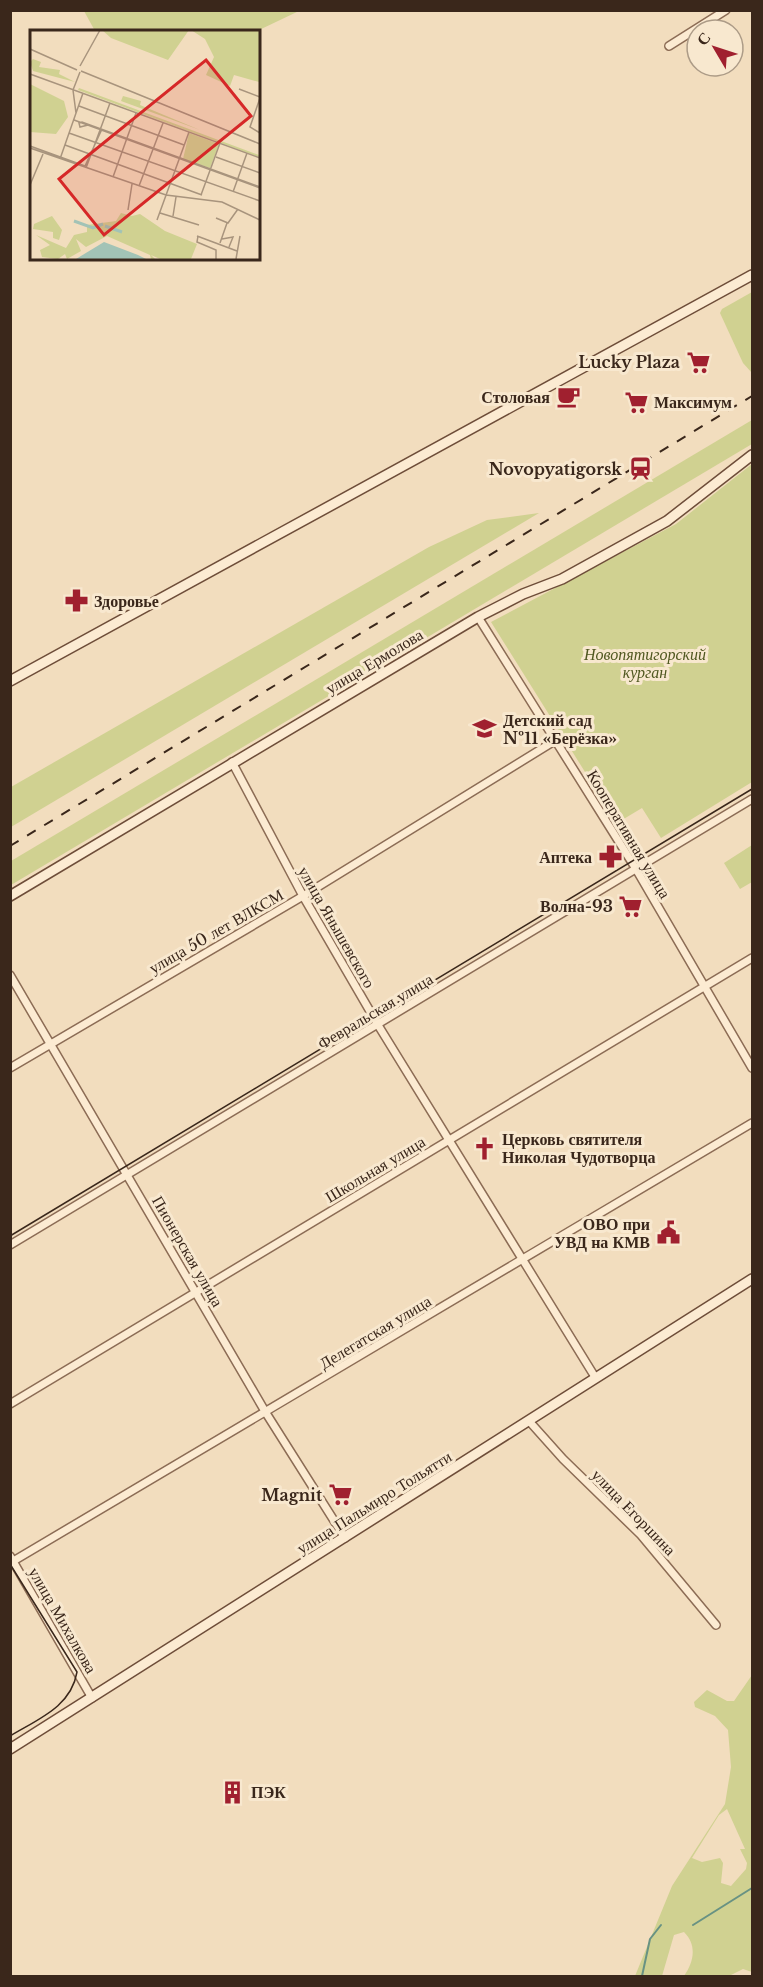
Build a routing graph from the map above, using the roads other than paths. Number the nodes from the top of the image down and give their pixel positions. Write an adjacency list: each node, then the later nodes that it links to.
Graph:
1 (726, 10): 2 (street)
2 (669, 46)
3 (753, 274): 6 (street)
4 (753, 455): 5 (street, улица Ермолова)
5 (478, 617): 7 (street, Кооперативная улица); 8 (street, улица Ермолова)
6 (10, 681)
7 (556, 740): 10 (street, Кооперативная улица); 12 (street, улица 50 лет ВЛКСМ)
8 (232, 762): 11 (street, улица Ермолова); 12 (street, улица Янышевского)
9 (753, 799): 10 (street, Февральская улица)
10 (636, 869): 15 (street, Кооперативная улица); 16 (street, Февральская улица)
11 (10, 896)
12 (303, 896): 16 (street, улица Янышевского); 17 (street, улица 50 лет ВЛКСМ)
13 (753, 958): 15 (street, Школьная улица)
14 (10, 975): 17 (street, Пионерская улица)
15 (705, 987): 19 (street, Кооперативная улица); 21 (street, Школьная улица)
16 (378, 1025): 21 (street, улица Янышевского); 22 (street, Февральская улица)
17 (51, 1044): 18 (street, улица 50 лет ВЛКСМ); 22 (street, Пионерская улица)
18 (10, 1068)
19 (753, 1068)
20 (753, 1122): 24 (street, Делегатская улица)
21 (450, 1140): 24 (street, улица Янышевского); 26 (street, Школьная улица)
22 (128, 1175): 23 (street, Февральская улица); 26 (street, Пионерская улица)
23 (10, 1245)
24 (524, 1260): 27 (street, улица Янышевского); 29 (street, Делегатская улица)
25 (753, 1279): 27 (street, улица Пальмиро Тольятти)
26 (197, 1293): 28 (street, Школьная улица); 29 (street, Пионерская улица)
27 (595, 1377): 30 (street, улица Пальмиро Тольятти)
28 (10, 1404)
29 (266, 1413): 31 (street, Пионерская улица); 32 (street, Делегатская улица)
30 (530, 1420): 31 (street, улица Пальмиро Тольятти); 33 (street, улица Егоршина)
31 (345, 1538): 34 (street, улица Пальмиро Тольятти)
32 (12, 1560): 34 (street, улица Михалкова)
33 (716, 1625)
34 (92, 1698): 35 (street, улица Пальмиро Тольятти)
35 (10, 1749)

